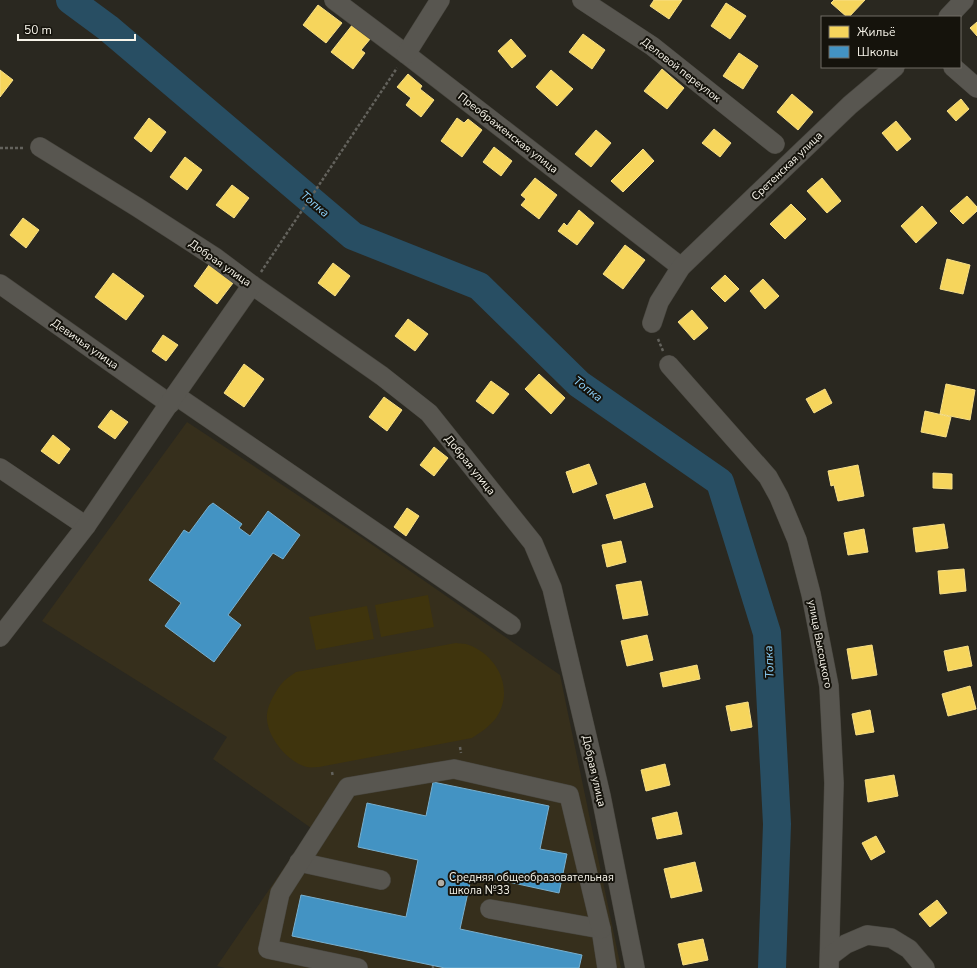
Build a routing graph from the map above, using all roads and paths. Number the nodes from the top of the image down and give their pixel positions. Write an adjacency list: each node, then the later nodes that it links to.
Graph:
1 (334, 0): 6 (street, Преображенская улица)
2 (440, 0): 6 (street)
3 (582, 0): 10 (street, Деловой переулок)
4 (964, 0): 5 (street)
5 (949, 16)
6 (406, 54): 13 (street, Преображенская улица); 15 (path)
7 (894, 68): 13 (street, Сретенская улица)
8 (954, 68): 9 (street)
9 (977, 88)
10 (775, 144)
11 (40, 147): 12 (path); 15 (street, Добрая улица)
12 (0, 148)
13 (681, 267): 16 (street, Сретенская улица)
14 (0, 284): 18 (street, Девичья улица)
15 (252, 285): 18 (street); 30 (street, Добрая улица)
16 (652, 323): 17 (path)
17 (669, 365): 27 (street, улица Высоцкого)
18 (172, 399): 20 (street); 21 (street, Девичья улица)
19 (0, 468): 20 (street)
20 (86, 526): 22 (street)
21 (511, 625)
22 (0, 637)
23 (299, 862): 24 (street); 26 (street); 28 (street)
24 (381, 880)
25 (490, 909): 26 (street)
26 (601, 929): 29 (street)
27 (829, 962): 31 (street)
28 (358, 968)
29 (607, 968)
30 (635, 968)
31 (925, 968)

